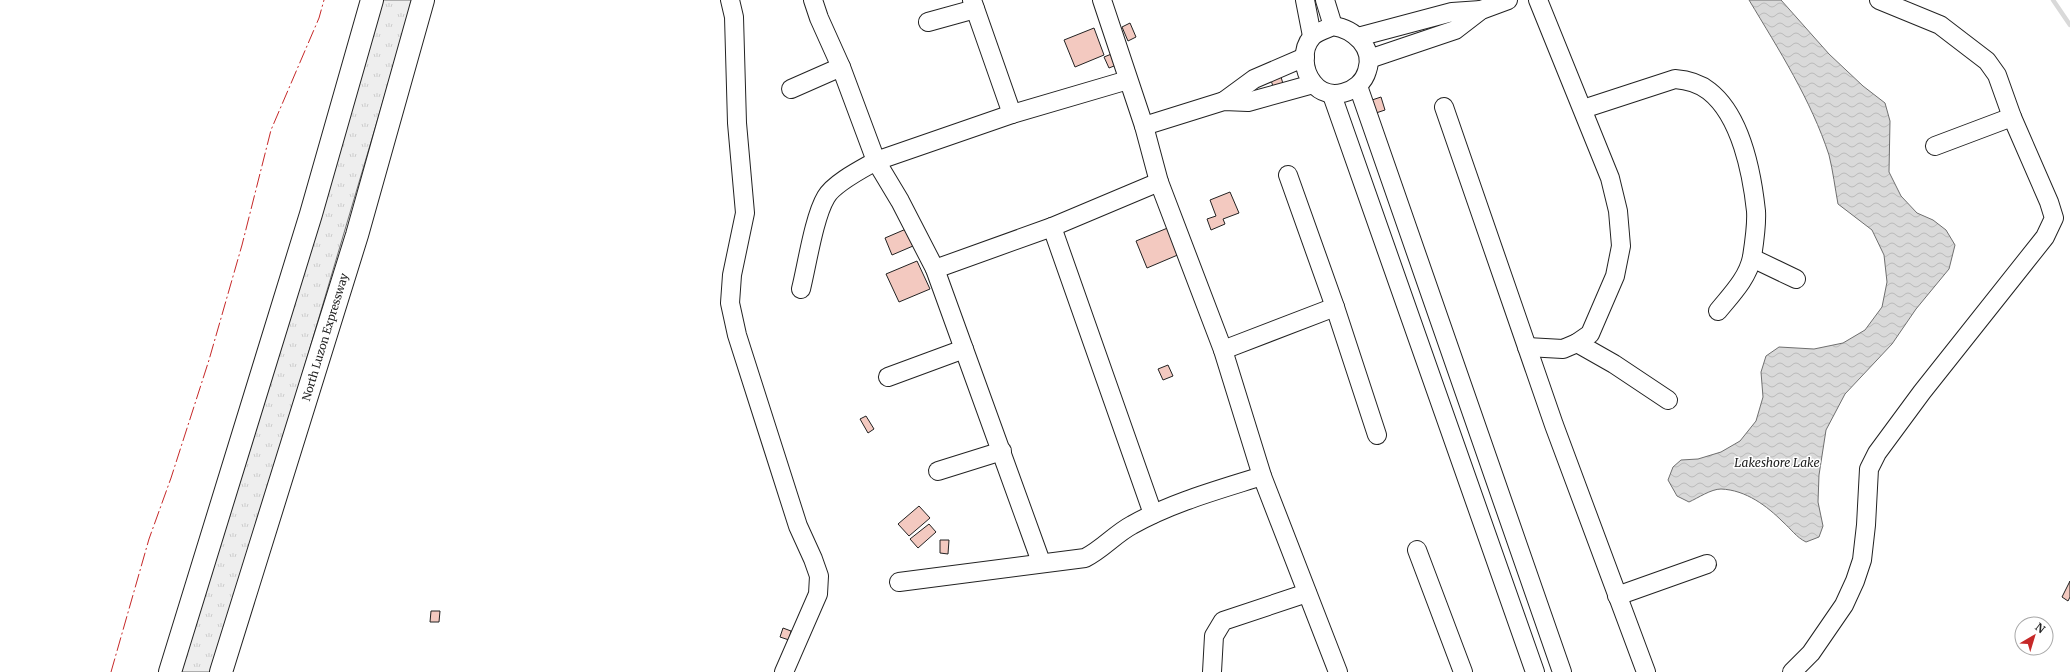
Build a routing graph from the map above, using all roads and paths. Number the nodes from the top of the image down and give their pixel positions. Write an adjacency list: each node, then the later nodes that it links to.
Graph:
1 (372, 0): 60 (highway)
2 (423, 0): 61 (highway, North Luzon Expressway)
3 (730, 0): 62 (street)
4 (813, 0): 19 (street)
5 (1102, 0): 20 (street)
6 (1305, 0): 15 (street)
7 (1325, 0): 14 (street)
8 (1508, 0): 12 (street)
9 (1538, 0): 27 (street)
10 (1879, 0): 29 (street)
11 (974, 5): 13 (street); 28 (street)
12 (1482, 10): 16 (street); 18 (street)
13 (928, 22)
14 (1333, 26): 15 (street); 16 (street)
15 (1312, 36): 17 (street)
16 (1358, 37): 18 (street)
17 (1304, 57): 21 (street); 25 (street)
18 (1369, 60): 22 (street)
19 (842, 67): 23 (street); 32 (street)
20 (1128, 80): 28 (street); 30 (street)
21 (1313, 84): 24 (street); 25 (street)
22 (1358, 86): 24 (street); 67 (street)
23 (791, 89)
24 (1332, 95): 66 (street)
25 (1224, 101): 30 (street)
26 (1444, 107): 43 (street)
27 (1583, 109): 36 (street); 42 (street)
28 (1012, 114): 32 (street)
29 (2012, 117): 31 (street); 59 (street)
30 (1144, 126): 34 (street)
31 (1935, 146)
32 (876, 161): 37 (street); 39 (street)
33 (1288, 175): 40 (street)
34 (1159, 182): 35 (street); 45 (street)
35 (1052, 227): 37 (street); 52 (street)
36 (1752, 258): 38 (street); 41 (street)
37 (935, 269): 44 (street)
38 (1796, 279)
39 (801, 289)
40 (1335, 307): 45 (street); 48 (street)
41 (1718, 311)
42 (1577, 343): 43 (street); 47 (street)
43 (1527, 347): 58 (street)
44 (964, 349): 46 (street); 49 (street)
45 (1223, 350): 51 (street)
46 (888, 377)
47 (1668, 400)
48 (1377, 435)
49 (1002, 451): 50 (street); 54 (street)
50 (938, 470)
51 (1262, 476): 52 (street); 57 (street)
52 (1153, 514): 54 (street)
53 (1417, 550): 65 (street)
54 (1041, 562): 56 (street)
55 (1708, 564): 58 (street)
56 (899, 582)
57 (1307, 593): 63 (street); 64 (street)
58 (1617, 596): 68 (street)
59 (1811, 653): 69 (street); 70 (street)
60 (170, 672)
61 (221, 672)
62 (784, 672)
63 (1212, 672)
64 (1338, 672)
65 (1463, 672)
66 (1535, 672)
67 (1562, 672)
68 (1646, 672)
69 (1792, 672)
70 (1810, 672)

